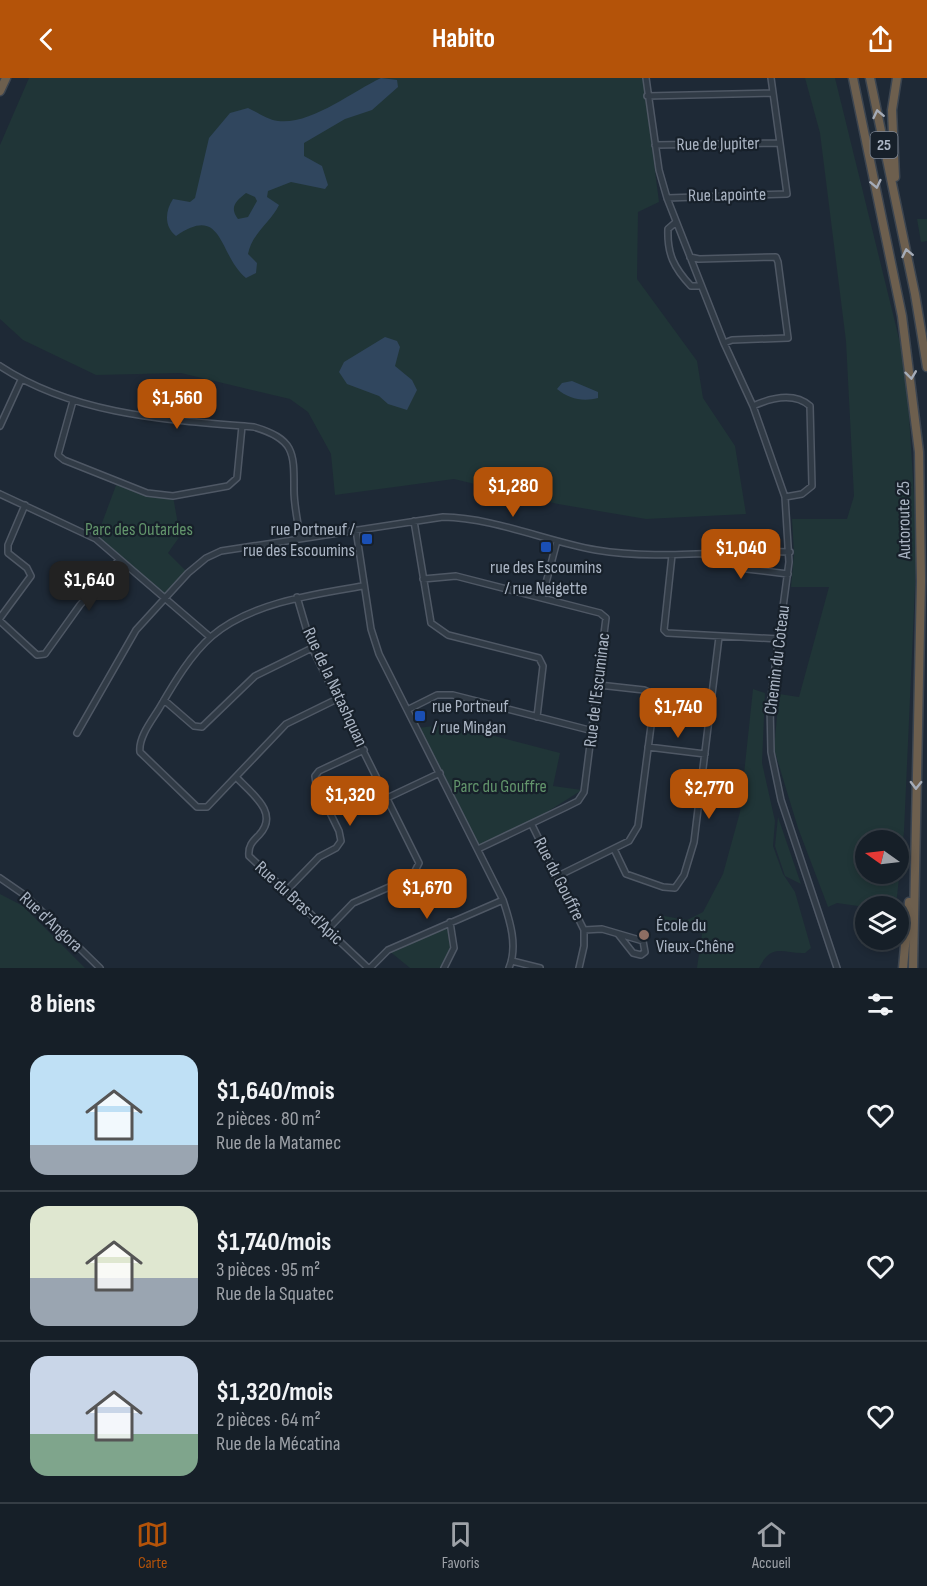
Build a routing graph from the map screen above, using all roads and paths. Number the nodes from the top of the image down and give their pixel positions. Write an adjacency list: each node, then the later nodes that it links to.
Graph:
1 (6, 78): 7 (highway)
2 (646, 78): 9 (street, Chemin du Coteau)
3 (771, 78): 8 (street)
4 (853, 78): 61 (highway, Autoroute 25 / 25, one-way to 61)
5 (870, 78): 13 (highway, 25, one-way to 5)
6 (897, 78): 13 (highway)
7 (0, 91)
8 (773, 93): 9 (street); 10 (street)
9 (647, 96): 11 (street, Chemin du Coteau)
10 (780, 143): 11 (street, Rue de Jupiter); 12 (street, Rue Lapointe)
11 (655, 145): 12 (street, Chemin du Coteau)
12 (667, 198): 14 (street, Chemin du Coteau)
13 (898, 213): 19 (highway, 25, one-way to 13)
14 (676, 222): 15 (street, Chemin du Coteau); 16 (street)
15 (690, 257): 16 (street, Chemin du Coteau); 17 (street)
16 (701, 286): 17 (street, Chemin du Coteau)
17 (724, 343): 22 (street, Chemin du Coteau)
18 (0, 366): 20 (street)
19 (927, 367)
20 (21, 380): 21 (street); 23 (street)
21 (73, 401): 24 (street); 24 (street)
22 (753, 406): 26 (street, Chemin du Coteau); 26 (street)
23 (0, 426)
24 (242, 426): 30 (street)
25 (0, 494): 27 (street)
26 (785, 497): 32 (street, Chemin du Coteau)
27 (25, 505): 35 (street); 42 (street)
28 (414, 521): 29 (street); 31 (street); 37 (street)
29 (356, 530): 30 (street); 38 (street)
30 (300, 537): 40 (street)
31 (557, 541): 33 (street); 41 (street)
32 (790, 552): 34 (street); 36 (street, Chemin du Coteau)
33 (672, 555): 34 (street); 44 (street)
34 (699, 555): 36 (street)
35 (119, 560): 40 (street); 42 (street)
36 (788, 573): 45 (street, Chemin du Coteau)
37 (423, 579): 41 (street, Rue de l'Escuminac); 51 (street)
38 (363, 586): 39 (street); 50 (street)
39 (297, 597): 43 (street); 46 (street, Rue de la Natashquan)
40 (166, 598): 43 (street); 53 (street)
41 (542, 598): 47 (street, Rue de l'Escuminac)
42 (0, 619)
43 (210, 637): 49 (street)
44 (719, 637): 45 (street); 56 (street)
45 (779, 639): 79 (street, Chemin du Coteau)
46 (312, 648): 48 (street, Rue de la Natashquan); 49 (street)
47 (599, 685): 52 (street, Rue de l'Escuminac); 54 (street)
48 (337, 699): 55 (street, Rue de la Natashquan); 58 (street)
49 (164, 700): 58 (street)
50 (409, 709): 51 (street); 57 (street)
51 (537, 717): 52 (street)
52 (593, 731): 60 (street, Rue de l'Escuminac)
53 (77, 733)
54 (648, 747): 56 (street); 63 (street)
55 (364, 750): 59 (street, Rue de la Natashquan); 66 (street)
56 (705, 754): 63 (street)
57 (440, 773): 59 (street); 62 (street)
58 (236, 777): 66 (street, Rue du Bras-d'Apic)
59 (387, 798): 69 (street, Rue de la Natashquan)
60 (531, 825): 62 (street, Rue de l'Escuminac); 64 (street, Rue du Gouffre)
61 (915, 839): 80 (highway); 81 (highway, Autoroute 25 / 25)
62 (478, 849): 67 (street)
63 (614, 849): 64 (street)
64 (558, 876): 70 (street, Rue du Gouffre)
65 (0, 878): 73 (street, Rue d'Angora)
66 (286, 891): 69 (street, Rue du Bras-d'Apic)
67 (503, 900): 68 (street); 72 (street)
68 (450, 922): 74 (street); 75 (street)
69 (327, 930): 74 (street, Rue du Bras-d'Apic)
70 (584, 930): 71 (street); 78 (street, Rue du Gouffre)
71 (618, 934): 71 (street)
72 (512, 961): 76 (street); 77 (street)
73 (100, 968)
74 (369, 968)
75 (444, 968)
76 (509, 968)
77 (540, 968)
78 (579, 968)
79 (837, 968)
80 (903, 968)
81 (912, 968)

